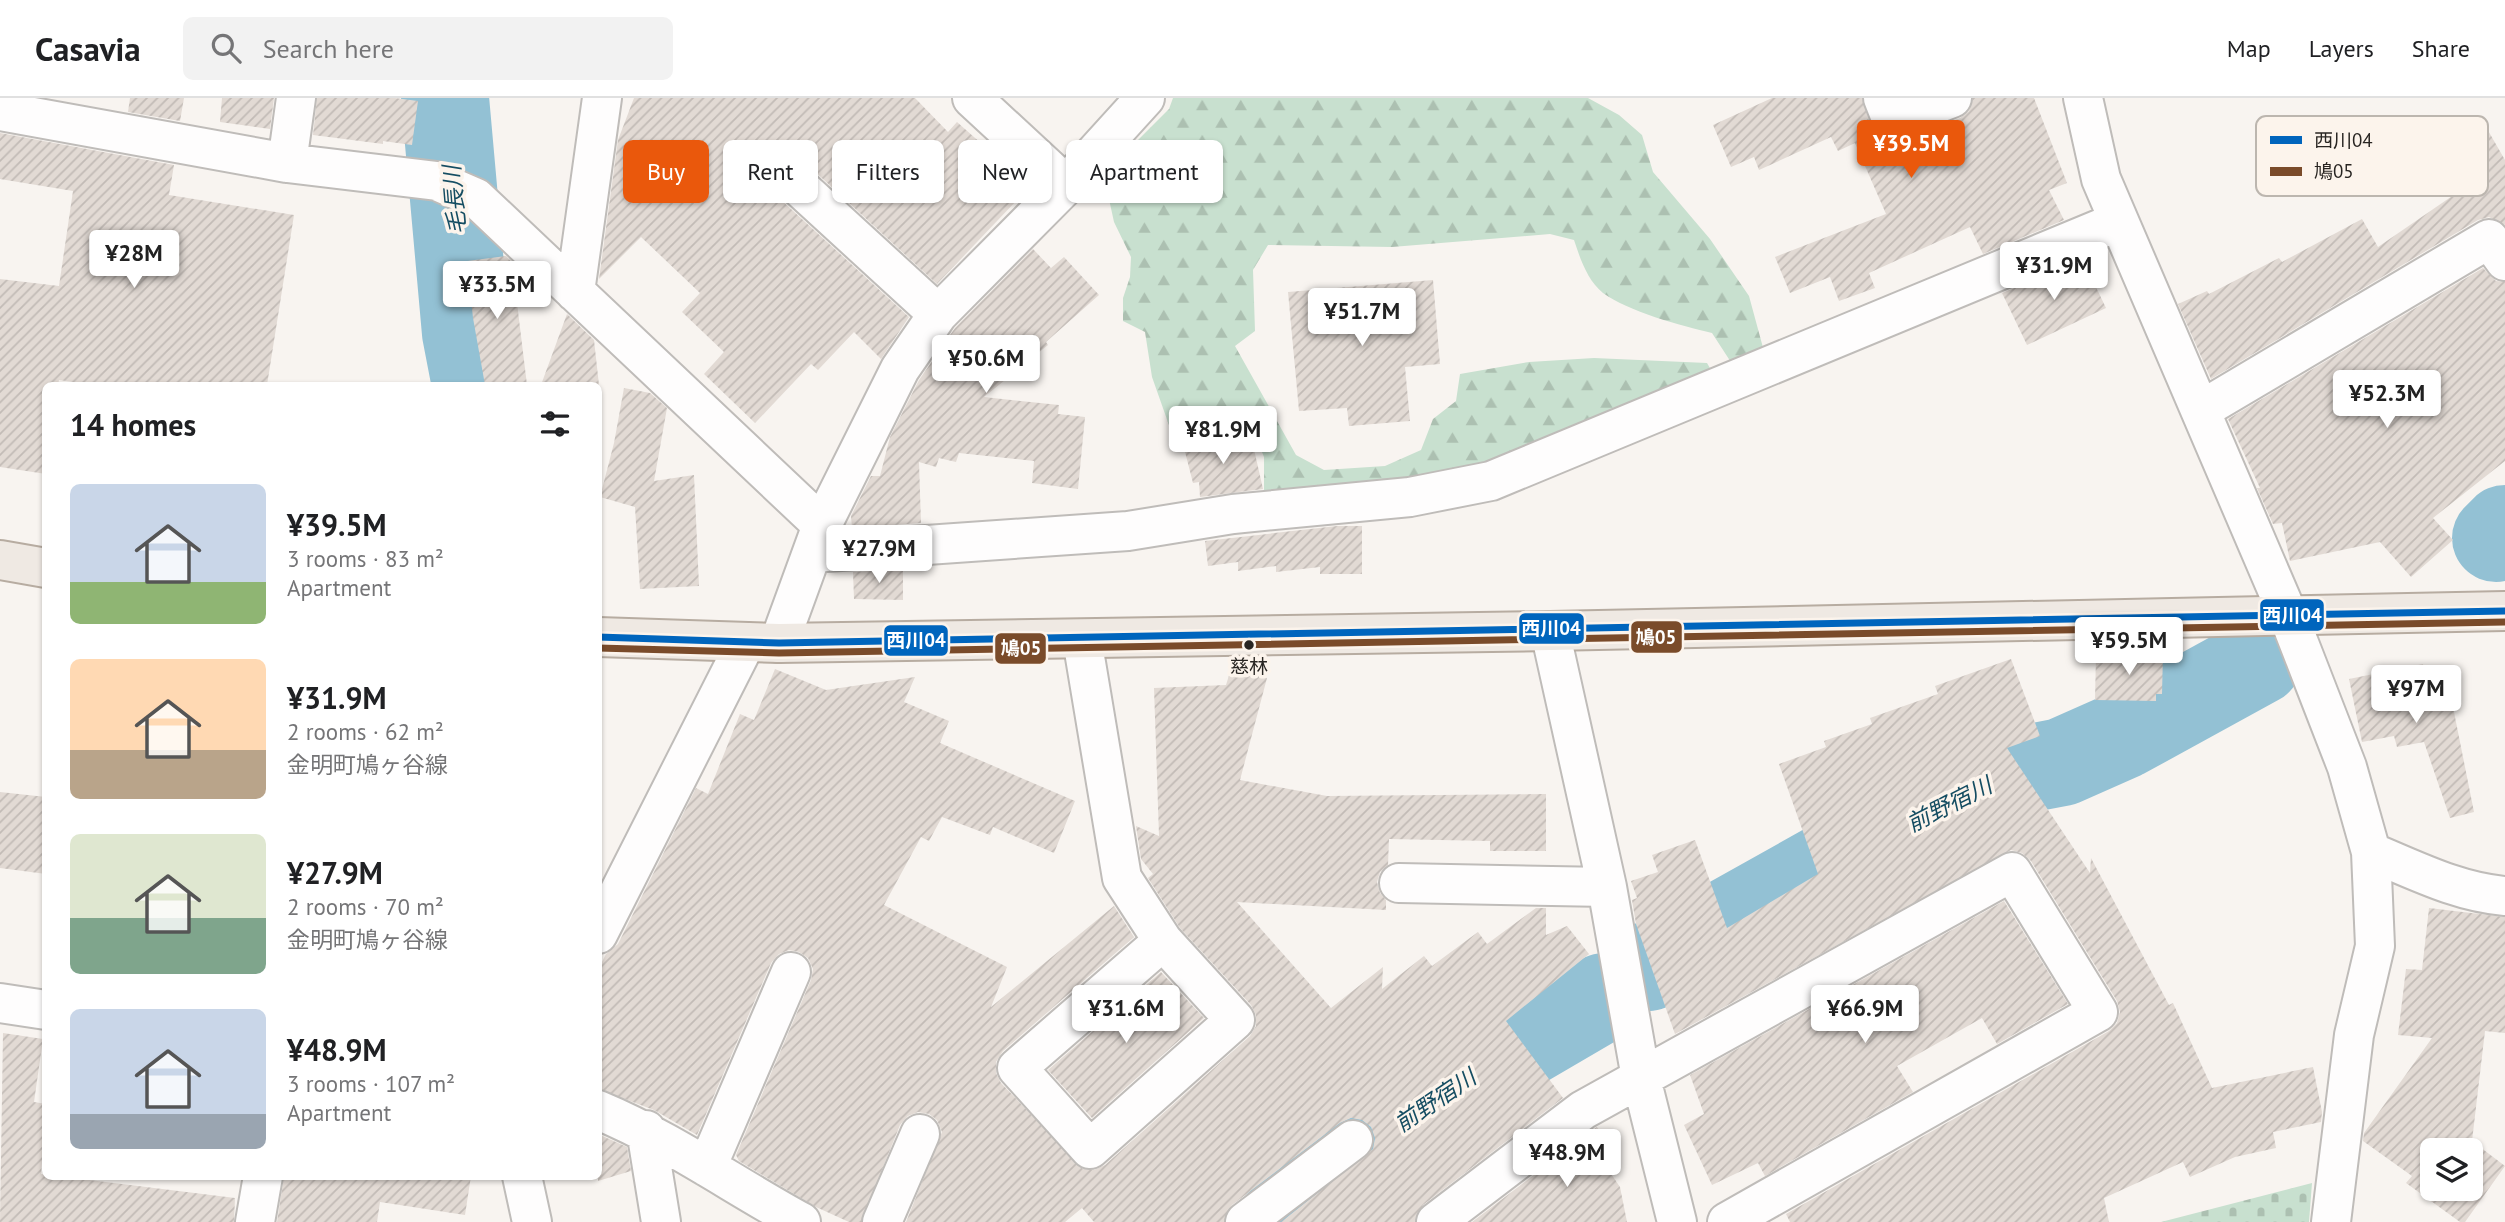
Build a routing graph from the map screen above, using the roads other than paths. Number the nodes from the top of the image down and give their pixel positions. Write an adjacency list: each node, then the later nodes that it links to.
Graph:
1 (296, 98): 10 (street)
2 (602, 98): 15 (street)
3 (972, 98): 11 (street)
4 (1145, 98): 9 (street)
5 (1883, 98): 6 (street)
6 (1952, 98)
7 (2083, 98): 13 (street)
8 (0, 111): 10 (street)
9 (1107, 140)
10 (287, 163): 15 (street)
11 (1066, 185): 16 (street)
12 (817, 203): 16 (street)
13 (2119, 220): 17 (street); 18 (street)
14 (2505, 261): 17 (street)
15 (575, 292): 18 (street)
16 (938, 314): 18 (street)
17 (2201, 410): 22 (street)
18 (817, 539): 26 (street)
19 (0, 560): 20 (main road)
20 (42, 567)
21 (2505, 611): 22 (main road)
22 (2288, 615): 23 (main road); 27 (street)
23 (1550, 631): 25 (main road); 29 (street)
24 (602, 637): 26 (main road)
25 (1082, 639): 26 (main road); 32 (street)
26 (762, 642): 31 (street)
27 (2371, 852): 30 (street); 53 (street)
28 (1399, 883): 29 (street)
29 (1607, 887): 36 (street)
30 (2505, 896)
31 (602, 927)
32 (1163, 941): 32 (street)
33 (791, 972): 41 (street)
34 (0, 1003): 35 (street)
35 (42, 1009)
36 (1641, 1078): 50 (street); 51 (street); 52 (street)
37 (602, 1112): 38 (street)
38 (646, 1130): 41 (street); 46 (street)
39 (920, 1134): 48 (street)
40 (1353, 1140): 49 (street)
41 (707, 1167): 47 (street)
42 (262, 1180): 44 (street)
43 (523, 1180): 45 (street)
44 (255, 1222)
45 (532, 1222)
46 (661, 1222)
47 (801, 1222)
48 (883, 1222)
49 (1245, 1222)
50 (1436, 1222)
51 (1677, 1222)
52 (1727, 1222)
53 (2330, 1222)

